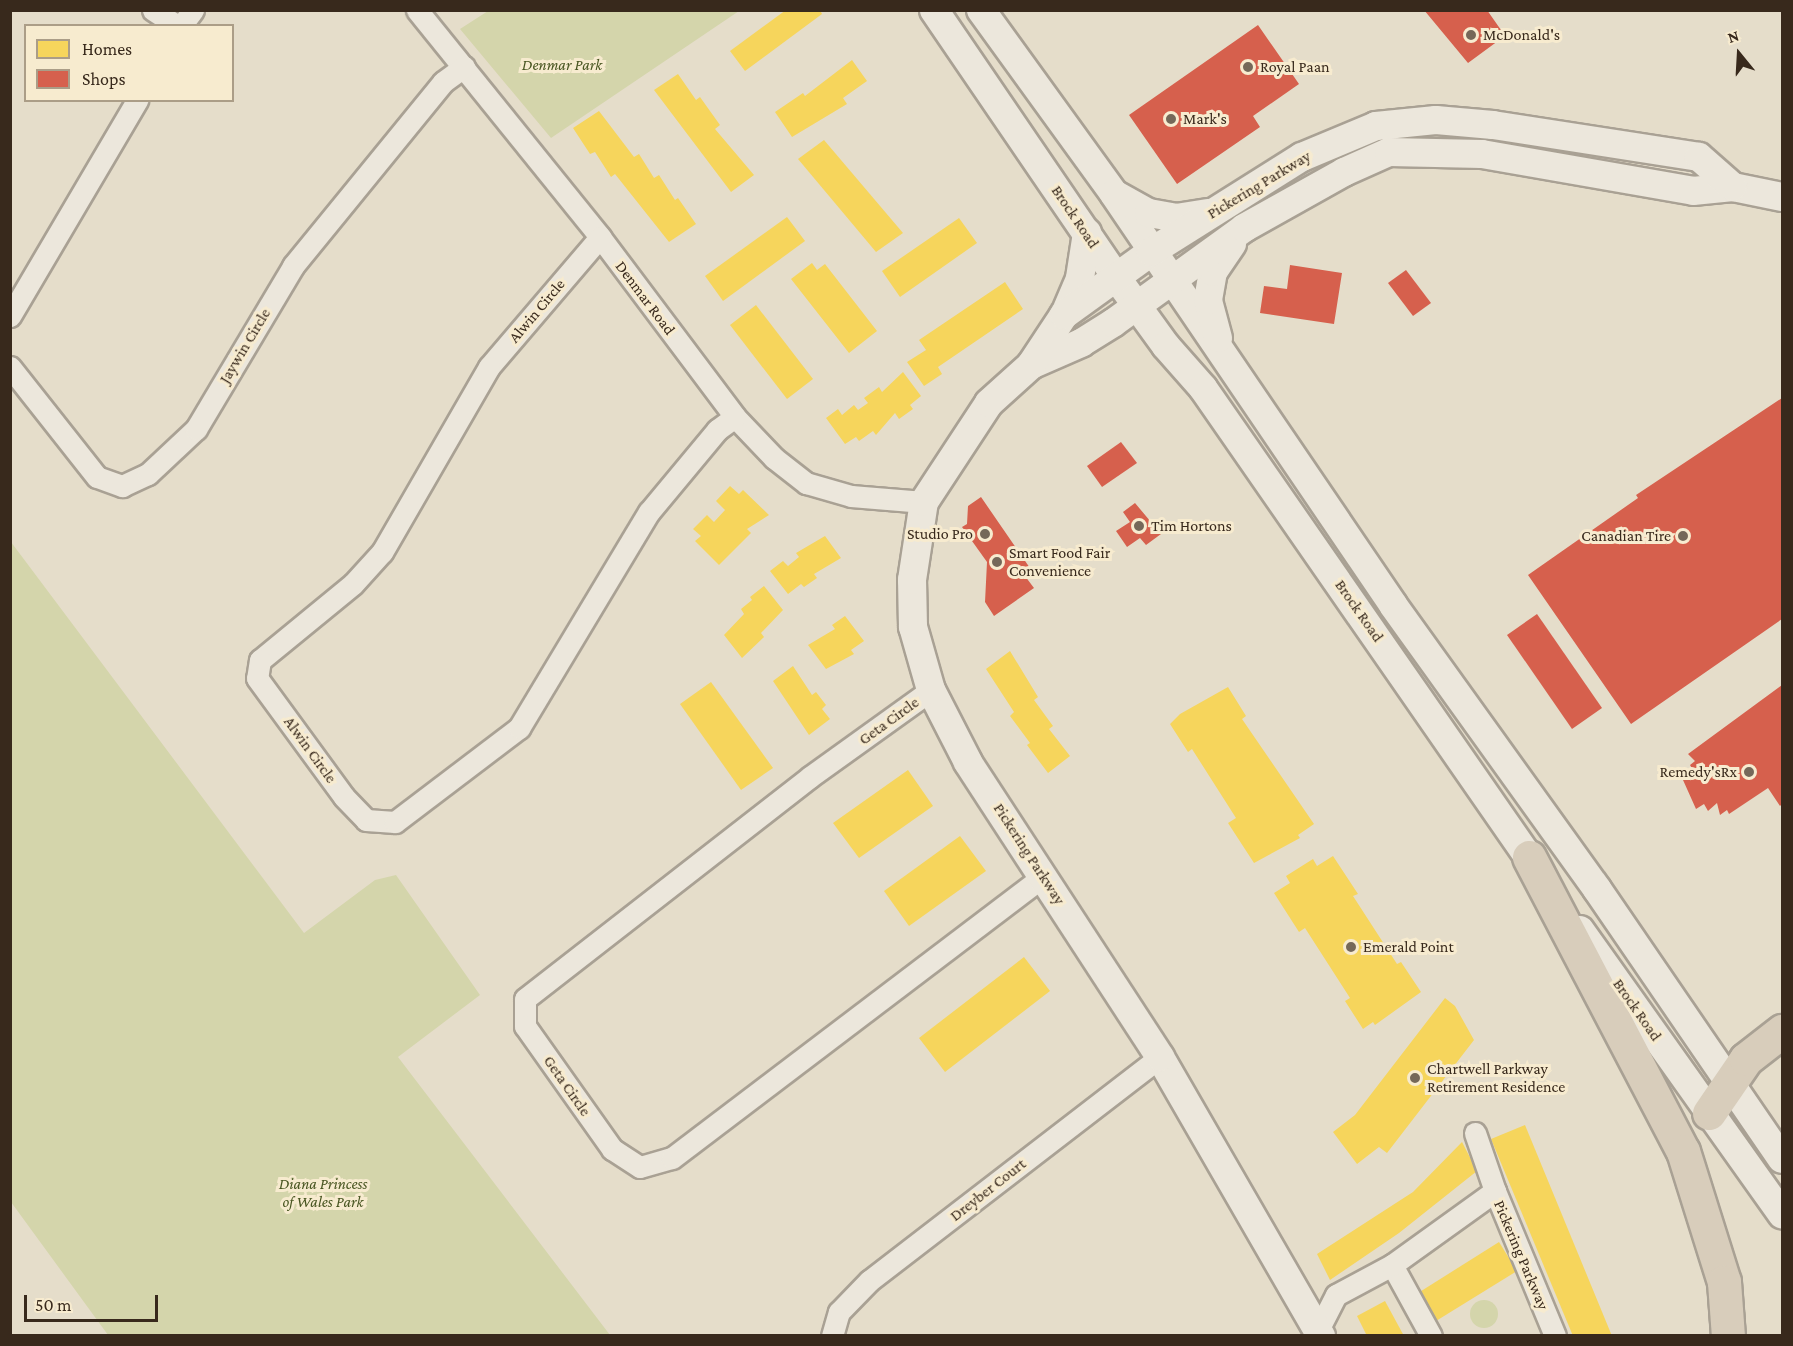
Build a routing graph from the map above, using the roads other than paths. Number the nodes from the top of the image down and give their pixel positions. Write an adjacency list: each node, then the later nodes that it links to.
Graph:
1 (153, 10): 6 (street)
2 (193, 10): 7 (street)
3 (417, 10): 8 (street, Denmar Road)
4 (934, 10): 15 (main road, Brock Road)
5 (981, 10): 11 (main road, Brock Road)
6 (177, 24)
7 (182, 24)
8 (464, 67): 16 (street, Denmar Road); 24 (street, Jaywin Circle)
9 (136, 102): 21 (street)
10 (1573, 154): 12 (main road, Pickering Parkway); 13 (main road, Pickering Parkway); 14 (main road, Pickering Parkway)
11 (1114, 194): 13 (main road); 17 (main road, Brock Road)
12 (1782, 197)
13 (1213, 212): 17 (main road, Pickering Parkway)
14 (1244, 228): 18 (main road, Pickering Parkway); 22 (main road)
15 (1087, 233): 19 (main road, Brock Road); 20 (main road)
16 (600, 237): 25 (street, Denmar Road); 25 (street, Alwin Circle)
17 (1151, 252): 18 (main road, Brock Road); 19 (main road, Pickering Parkway)
18 (1171, 283): 19 (main road, Pickering Parkway); 22 (main road, Brock Road)
19 (1126, 291): 20 (main road, Pickering Parkway); 23 (main road, Pickering Parkway); 28 (main road, Brock Road)
20 (1064, 315): 23 (main road, Pickering Parkway)
21 (10, 316)
22 (1221, 350): 32 (main road, Brock Road)
23 (1042, 361): 26 (main road, Pickering Parkway)
24 (10, 367)
25 (735, 417): 26 (street, Denmar Road)
26 (924, 502): 27 (main road, Pickering Parkway)
27 (931, 690): 29 (main road, Pickering Parkway); 29 (street, Geta Circle)
28 (1529, 857): 33 (main road, Brock Road); 43 (highway)
29 (1044, 876): 31 (main road, Pickering Parkway)
30 (1782, 1030): 32 (highway)
31 (1161, 1057): 39 (main road, Pickering Parkway); 40 (street, Dreyber Court)
32 (1728, 1083): 33 (highway); 35 (main road, Brock Road)
33 (1709, 1113): 37 (main road, Brock Road)
34 (1475, 1133): 36 (street)
35 (1782, 1159)
36 (1495, 1191): 38 (street, Pickering Parkway); 42 (street, Pickering Parkway)
37 (1782, 1214)
38 (1392, 1265): 39 (street, Pickering Parkway); 41 (street)
39 (1318, 1334)
40 (832, 1335)
41 (1431, 1335)
42 (1556, 1335)
43 (1728, 1335)

